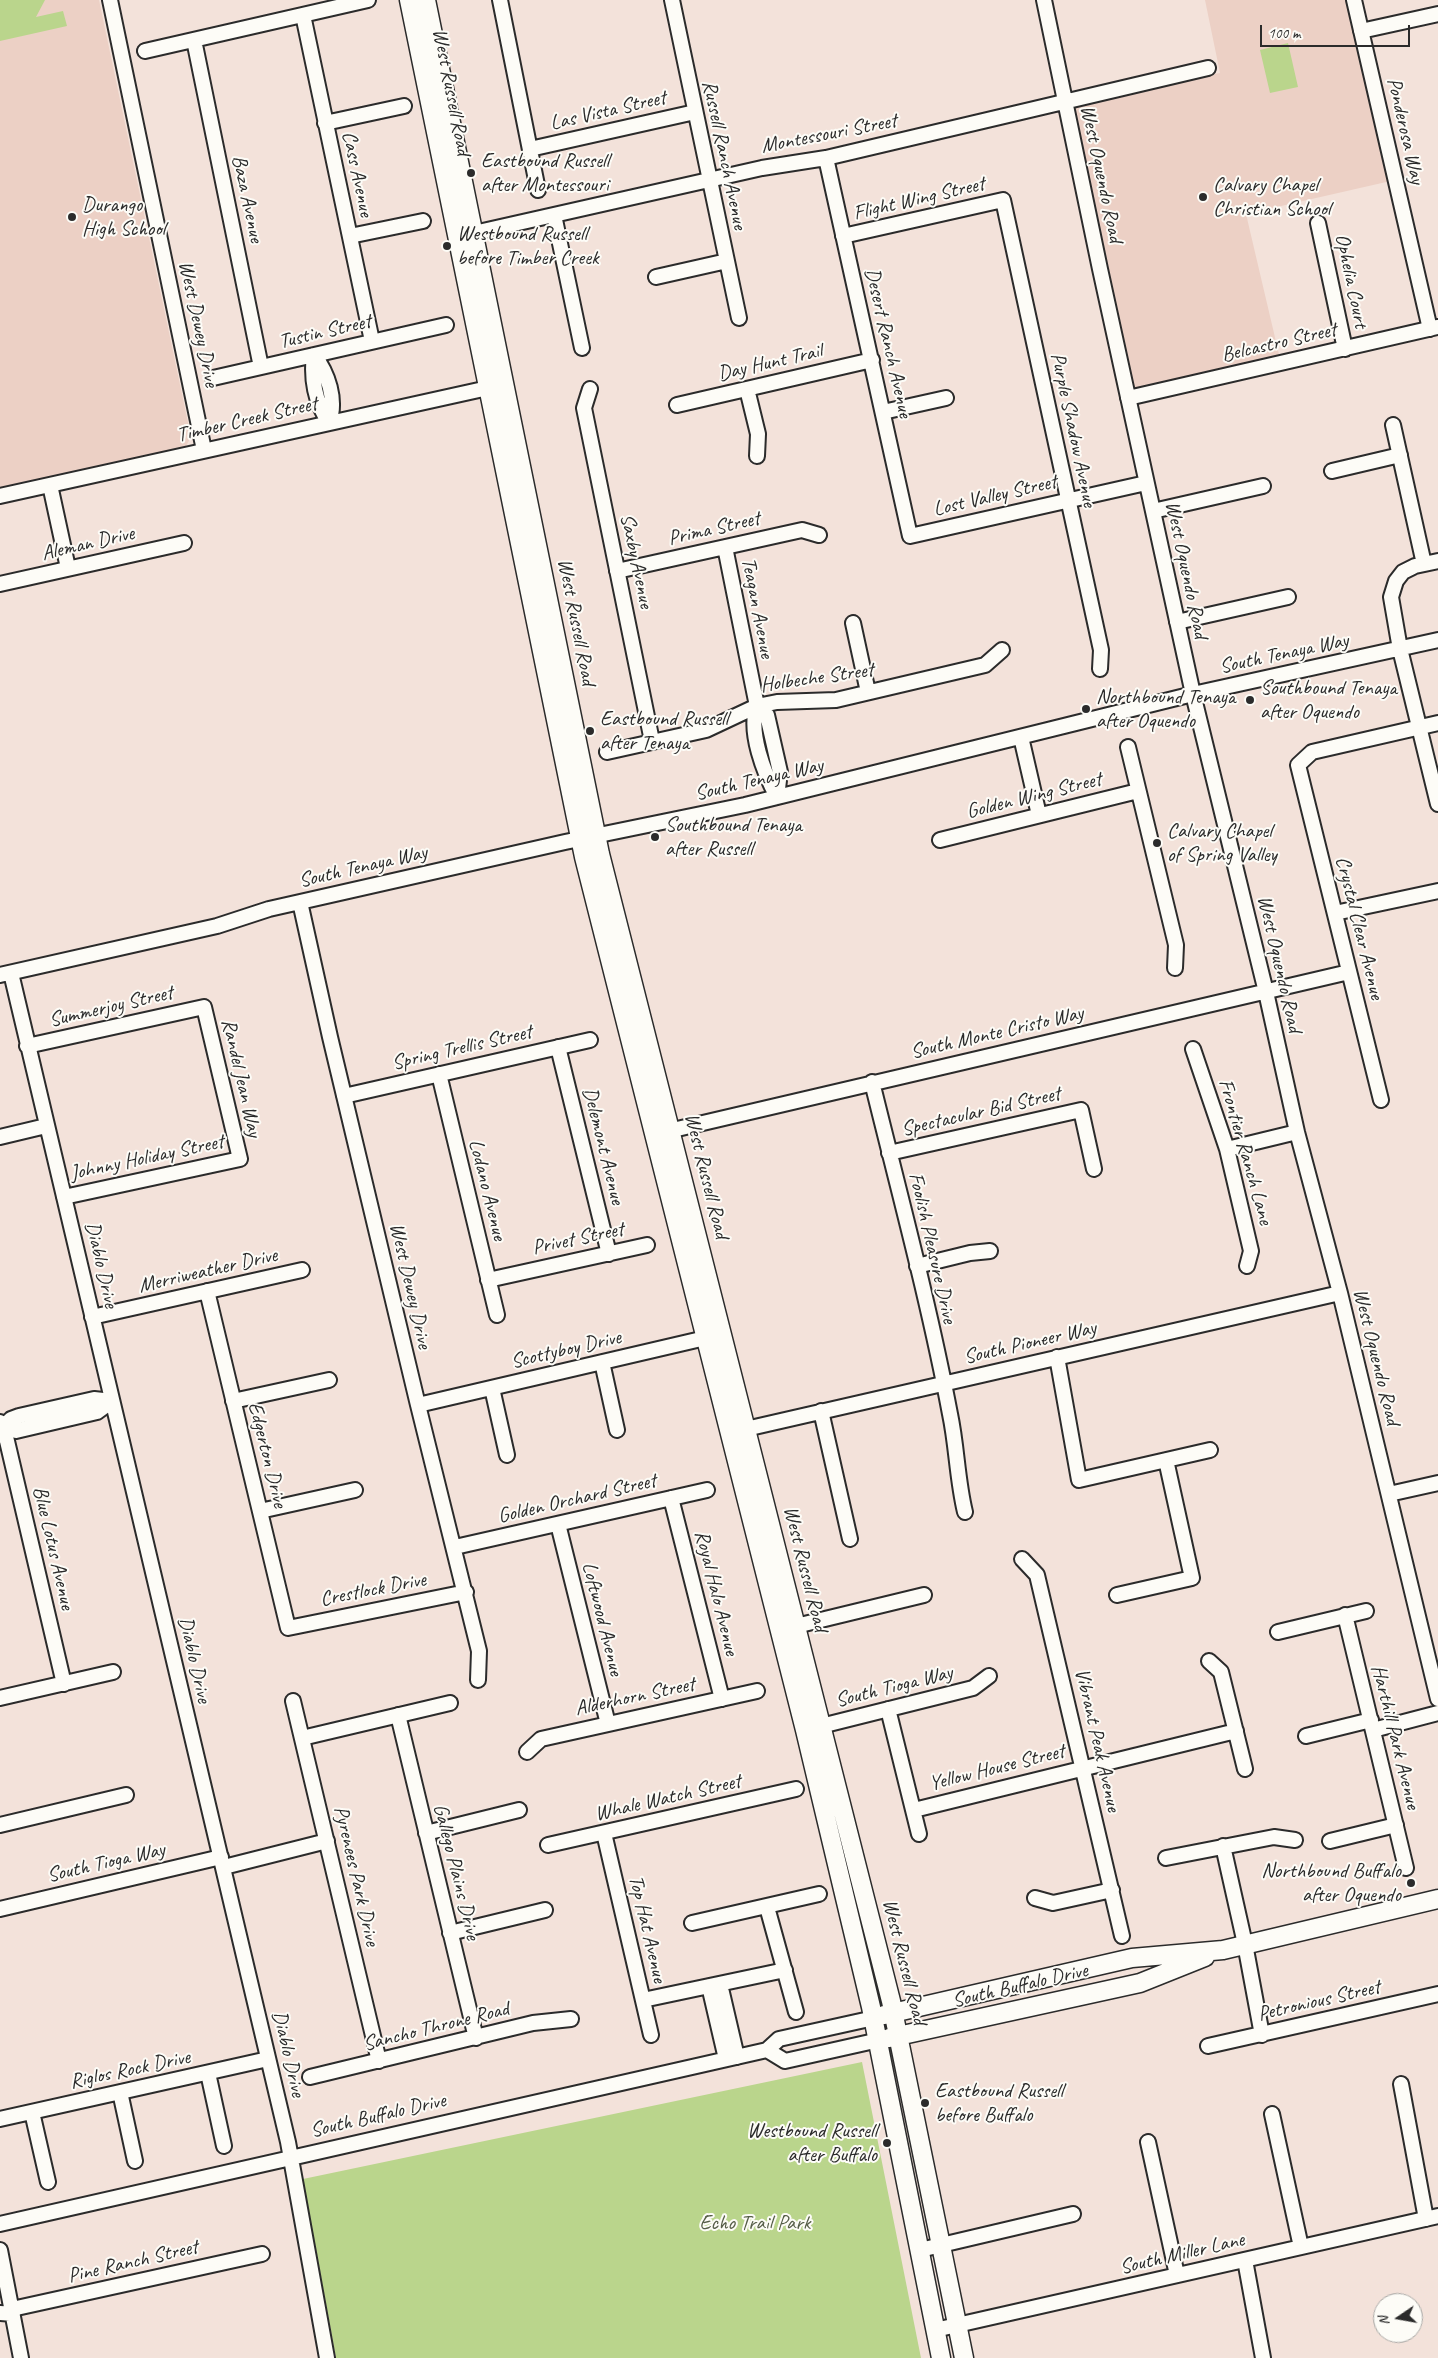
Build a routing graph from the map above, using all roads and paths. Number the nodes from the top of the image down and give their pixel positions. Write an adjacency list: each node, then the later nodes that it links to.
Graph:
1 (110, 0): 51 (street, West Dewey Drive)
2 (368, 0): 10 (street)
3 (409, 0): 27 (main road, West Russell Road)
4 (426, 0): 27 (main road, West Russell Road)
5 (500, 0): 19 (street)
6 (672, 0): 17 (street, Russell Ranch Avenue)
7 (1044, 0): 15 (street, West Oquendo Road)
8 (1354, 0): 11 (street, Ponderosa Way)
9 (1438, 14): 11 (street)
10 (303, 15): 12 (street); 18 (street, Cass Avenue)
11 (1361, 31): 34 (street, Ponderosa Way)
12 (194, 40): 13 (street); 40 (street, Baza Avenue)
13 (145, 51)
14 (1208, 68): 15 (street, Montessouri Street)
15 (1065, 102): 20 (street, Montessouri Street); 46 (street, West Oquendo Road)
16 (404, 106): 18 (street)
17 (695, 112): 19 (street, Las Vista Street); 21 (street, Russell Ranch Avenue)
18 (325, 123): 28 (street, Cass Avenue)
19 (530, 149): 22 (street)
20 (826, 158): 21 (street, Montessouri Street); 29 (street, Desert Ranch Avenue)
21 (709, 180): 24 (street, Montessouri Street); 30 (street, Russell Ranch Avenue)
22 (538, 190)
23 (1003, 200): 29 (street, Flight Wing Street); 59 (street, Purple Shadow Avenue)
24 (554, 215): 27 (street, Montessouri Street); 36 (street)
25 (423, 221): 28 (street)
26 (1318, 223): 37 (street, Ophelia Court)
27 (466, 235): 42 (main road, West Russell Road)
28 (350, 236): 35 (street, Cass Avenue)
29 (843, 236): 39 (street, Desert Ranch Avenue)
30 (727, 261): 31 (street); 32 (street, Russell Ranch Avenue)
31 (656, 277)
32 (739, 318)
33 (446, 325): 35 (street, Tustin Street)
34 (1434, 328): 37 (street, Belcastro Street)
35 (372, 342): 38 (street, Tustin Street)
36 (582, 348)
37 (1345, 349): 46 (street, Belcastro Street)
38 (314, 355): 40 (street, Tustin Street); 49 (street)
39 (872, 360): 44 (street, Day Hunt Trail); 48 (street, Desert Ranch Avenue)
40 (262, 367): 41 (street, Tustin Street)
41 (214, 378)
42 (496, 386): 49 (street, Timber Creek Street); 89 (main road, West Russell Road)
43 (590, 389): 67 (street, Saxby Avenue)
44 (747, 389): 47 (street, Day Hunt Trail); 53 (street)
45 (946, 398): 48 (street)
46 (1128, 398): 55 (street, West Oquendo Road)
47 (677, 405)
48 (883, 412): 62 (street, Desert Ranch Avenue)
49 (329, 422): 51 (street, Timber Creek Street)
50 (1393, 425): 52 (street)
51 (204, 450): 56 (street, Timber Creek Street)
52 (1400, 455): 54 (street); 65 (street)
53 (757, 456)
54 (1332, 471)
55 (1146, 483): 59 (street, Lost Valley Street); 60 (street, West Oquendo Road)
56 (50, 485): 58 (street, Timber Creek Street); 66 (street)
57 (1263, 486): 60 (street)
58 (0, 496)
59 (1068, 500): 62 (street, Lost Valley Street); 75 (street, Purple Shadow Avenue)
60 (1153, 511): 70 (street, West Oquendo Road)
61 (819, 535): 64 (street, Prima Street)
62 (910, 536)
63 (184, 543): 66 (street, Aleman Drive)
64 (725, 547): 67 (street, Prima Street); 78 (street, Teagan Avenue)
65 (1431, 563): 73 (street)
66 (68, 568): 68 (street, Aleman Drive)
67 (617, 571): 82 (street, Saxby Avenue)
68 (0, 584)
69 (1288, 597): 70 (street)
70 (1177, 622): 77 (street, West Oquendo Road)
71 (853, 623): 76 (street)
72 (1438, 640): 73 (street, South Tenaya Way)
73 (1400, 649): 77 (street, South Tenaya Way); 80 (street)
74 (1002, 650): 76 (street, Holbeche Street)
75 (1100, 669)
76 (868, 692): 78 (street, Holbeche Street)
77 (1193, 694): 81 (street, South Tenaya Way); 97 (street, West Oquendo Road)
78 (757, 706): 82 (street, Holbeche Street); 86 (street, Teagan Avenue)
79 (1438, 723): 80 (street)
80 (1420, 728): 87 (street); 93 (street, Crystal Clear Avenue)
81 (1021, 737): 86 (street, South Tenaya Way); 88 (street)
82 (652, 741): 84 (street, Holbeche Street)
83 (1128, 746): 85 (street)
84 (607, 752)
85 (1138, 791): 88 (street, Golden Wing Street); 94 (street)
86 (777, 797): 89 (street, South Tenaya Way)
87 (1438, 804)
88 (1040, 816): 90 (street, Golden Wing Street)
89 (588, 837): 92 (street, South Tenaya Way); 108 (main road, West Russell Road); 110 (main road, West Russell Road)
90 (940, 840)
91 (1438, 891): 93 (street)
92 (300, 902): 96 (street, South Tenaya Way); 105 (street, West Dewey Drive)
93 (1335, 913): 95 (street, Crystal Clear Avenue)
94 (1175, 968)
95 (1349, 972): 97 (street, South Monte Cristo Way); 106 (street, Crystal Clear Avenue)
96 (5, 974): 100 (street, Diablo Drive)
97 (1266, 992): 104 (street, South Monte Cristo Way); 109 (street, West Oquendo Road)
98 (204, 1007): 100 (street, Summerjoy Street); 114 (street, Randel Jean Way)
99 (590, 1040): 101 (street, Spring Trellis Street)
100 (28, 1046): 107 (street, Diablo Drive)
101 (558, 1047): 103 (street, Spring Trellis Street); 119 (street, Delemont Avenue)
102 (1193, 1049): 112 (street, Frontier Ranch Lane)
103 (438, 1074): 105 (street, Spring Trellis Street); 123 (street, Lodano Avenue)
104 (872, 1082): 108 (street, South Monte Cristo Way); 113 (street, Foolish Pleasure Drive)
105 (344, 1096): 137 (street, West Dewey Drive)
106 (1381, 1100)
107 (46, 1126): 111 (street); 116 (street, Diablo Drive)
108 (672, 1130): 110 (street, South Monte Cristo Way); 128 (main road, West Russell Road)
109 (1297, 1132): 112 (street); 125 (street, West Oquendo Road)
110 (654, 1134): 129 (main road, West Russell Road)
111 (0, 1137)
112 (1227, 1149): 121 (street, Frontier Ranch Lane)
113 (889, 1153): 115 (street, Spectacular Bid Street); 120 (street, Foolish Pleasure Drive)
114 (240, 1158): 116 (street, Johnny Holiday Street)
115 (1094, 1169)
116 (64, 1197): 127 (street, Diablo Drive)
117 (648, 1245): 119 (street, Privet Street)
118 (990, 1251): 120 (street)
119 (609, 1254): 123 (street, Privet Street)
120 (917, 1266): 133 (street, Foolish Pleasure Drive)
121 (1247, 1266)
122 (302, 1270): 124 (street, Merriweather Drive)
123 (488, 1280): 126 (street, Lodano Avenue)
124 (207, 1291): 127 (street, Merriweather Drive); 136 (street, Edgerton Drive)
125 (1340, 1293): 130 (street, South Pioneer Way); 148 (street, West Oquendo Road)
126 (497, 1315)
127 (92, 1317): 135 (street, Diablo Drive)
128 (722, 1334): 129 (street, Scottyboy Drive); 141 (main road, West Russell Road)
129 (705, 1338): 131 (street, Scottyboy Drive); 141 (main road, West Russell Road)
130 (1057, 1358): 133 (street, South Pioneer Way); 144 (street)
131 (602, 1362): 134 (street, Scottyboy Drive); 140 (street)
132 (329, 1380): 136 (street)
133 (944, 1383): 138 (street, South Pioneer Way); 151 (street, Foolish Pleasure Drive)
134 (492, 1388): 137 (street, Scottyboy Drive); 143 (street)
135 (112, 1401): 139 (street); 202 (street, Diablo Drive)
136 (234, 1402): 150 (street, Edgerton Drive)
137 (418, 1405): 154 (street, West Dewey Drive)
138 (821, 1411): 141 (street, South Pioneer Way); 153 (street)
139 (1, 1425): 168 (street, Blue Lotus Avenue)
140 (618, 1430)
141 (738, 1431): 161 (main road, West Russell Road); 180 (main road, West Russell Road)
142 (1210, 1450): 144 (street)
143 (507, 1455)
144 (1166, 1460): 158 (street)
145 (1438, 1483): 148 (street)
146 (355, 1490): 150 (street)
147 (707, 1490): 149 (street, Golden Orchard Street)
148 (1390, 1494): 172 (street, West Oquendo Road)
149 (671, 1498): 152 (street, Golden Orchard Street); 171 (street, Royal Halo Avenue)
150 (260, 1512): 162 (street, Edgerton Drive)
151 (964, 1512)
152 (558, 1524): 154 (street, Golden Orchard Street); 178 (street, Loftwood Avenue)
153 (850, 1539)
154 (455, 1548): 156 (street, West Dewey Drive)
155 (1022, 1560): 185 (street, Vibrant Peak Avenue)
156 (466, 1592): 162 (street, Crestlock Drive); 167 (street, West Dewey Drive)
157 (924, 1595): 161 (street)
158 (1117, 1595)
159 (1366, 1611): 160 (street)
160 (1345, 1615): 163 (street); 179 (street, Harthill Park Avenue)
161 (796, 1626): 180 (main road, West Russell Road)
162 (288, 1628)
163 (1278, 1632)
164 (1209, 1661): 181 (street)
165 (113, 1672): 168 (street)
166 (989, 1676): 175 (street, South Tioga Way)
167 (478, 1680)
168 (64, 1684): 170 (street)
169 (757, 1691): 171 (street, Alderhorn Street)
170 (0, 1698)
171 (722, 1699): 178 (street, Alderhorn Street)
172 (1438, 1699)
173 (293, 1701): 183 (street, Pyrenees Park Drive)
174 (450, 1703): 177 (street)
175 (888, 1709): 180 (street, South Tioga Way); 190 (street)
176 (1438, 1713): 179 (street)
177 (398, 1715): 183 (street); 193 (street, Gallego Plains Drive)
178 (608, 1724): 184 (street, Alderhorn Street)
179 (1372, 1725): 182 (street); 192 (street, Harthill Park Avenue)
180 (813, 1728): 221 (main road, West Russell Road); 222 (main road, West Russell Road)
181 (1236, 1731): 185 (street, Yellow House Street); 186 (street)
182 (1306, 1736)
183 (302, 1738): 197 (street, Pyrenees Park Drive)
184 (527, 1752)
185 (1083, 1768): 190 (street, Yellow House Street); 204 (street, Vibrant Peak Avenue)
186 (1245, 1769)
187 (796, 1789): 194 (street, Whale Watch Street)
188 (126, 1795): 191 (street)
189 (519, 1810): 193 (street)
190 (914, 1810): 195 (street)
191 (0, 1824)
192 (1396, 1825): 198 (street); 203 (street, Harthill Park Avenue)
193 (426, 1833): 212 (street, Gallego Plains Drive)
194 (604, 1833): 199 (street, Whale Watch Street); 219 (street, Top Hat Avenue)
195 (919, 1834)
196 (1295, 1840): 200 (street)
197 (326, 1841): 202 (street, South Tioga Way); 233 (street, Pyrenees Park Drive)
198 (1330, 1841)
199 (548, 1845)
200 (1223, 1846): 201 (street); 214 (street)
201 (1166, 1858)
202 (222, 1862): 209 (street, South Tioga Way); 232 (street, Diablo Drive)
203 (1406, 1868)
204 (1112, 1890): 206 (street); 213 (street, Vibrant Peak Avenue)
205 (819, 1894): 208 (street)
206 (1035, 1898)
207 (1438, 1900): 214 (main road, South Buffalo Drive)
208 (767, 1906): 211 (street); 216 (street)
209 (0, 1909)
210 (546, 1910): 212 (street)
211 (692, 1923)
212 (450, 1933): 227 (street, Gallego Plains Drive)
213 (1122, 1936)
214 (1245, 1944): 215 (main road, South Buffalo Drive); 224 (street)
215 (1223, 1950): 221 (main road, South Buffalo Drive); 226 (main road, South Buffalo Drive)
216 (785, 1970): 217 (street); 220 (street)
217 (714, 1985): 219 (street); 231 (street)
218 (1438, 1994): 224 (street, Petronious Street)
219 (643, 2000): 225 (street, Top Hat Avenue)
220 (796, 2012)
221 (894, 2013): 222 (main road, South Buffalo Drive); 226 (main road, West Russell Road)
222 (874, 2018): 228 (main road, West Russell Road); 230 (street, South Buffalo Drive)
223 (571, 2020): 227 (street, Sancho Throne Road)
224 (1262, 2034): 229 (street, Petronious Street)
225 (651, 2035)
226 (899, 2036): 228 (main road, South Buffalo Drive); 249 (main road, West Russell Road)
227 (476, 2038): 233 (street, Sancho Throne Road)
228 (879, 2040): 230 (street, South Buffalo Drive); 252 (main road, West Russell Road)
229 (1208, 2046)
230 (767, 2050): 231 (street, South Buffalo Drive)
231 (731, 2058): 244 (street, South Buffalo Drive)
232 (268, 2059): 234 (street, Riglos Rock Drive); 244 (street, Diablo Drive)
233 (379, 2061): 235 (street, Sancho Throne Road)
234 (208, 2073): 237 (street, Riglos Rock Drive); 242 (street)
235 (310, 2077)
236 (1401, 2084): 247 (street)
237 (120, 2092): 238 (street, Riglos Rock Drive); 243 (street)
238 (32, 2112): 240 (street, Riglos Rock Drive); 245 (street)
239 (1272, 2114): 250 (street)
240 (0, 2119)
241 (1148, 2142): 255 (street)
242 (224, 2146)
243 (135, 2160)
244 (290, 2160): 248 (street, South Buffalo Drive); 260 (street, Diablo Drive)
245 (48, 2182)
246 (1073, 2214): 249 (street)
247 (1432, 2218): 250 (street, South Miller Lane)
248 (0, 2224)
249 (942, 2245): 252 (street); 257 (main road, West Russell Road)
250 (1302, 2247): 254 (street, South Miller Lane)
251 (0, 2250): 256 (street)
252 (920, 2250): 258 (main road, West Russell Road)
253 (262, 2254): 256 (street, Pine Ranch Street)
254 (1245, 2260): 255 (street, South Miller Lane); 263 (street)
255 (1177, 2275): 257 (street, South Miller Lane)
256 (6, 2314): 259 (street)
257 (958, 2325): 258 (street, South Miller Lane); 262 (main road, West Russell Road)
258 (935, 2330): 261 (main road, West Russell Road)
259 (21, 2358)
260 (327, 2358)
261 (941, 2358)
262 (964, 2358)
263 (1263, 2358)

